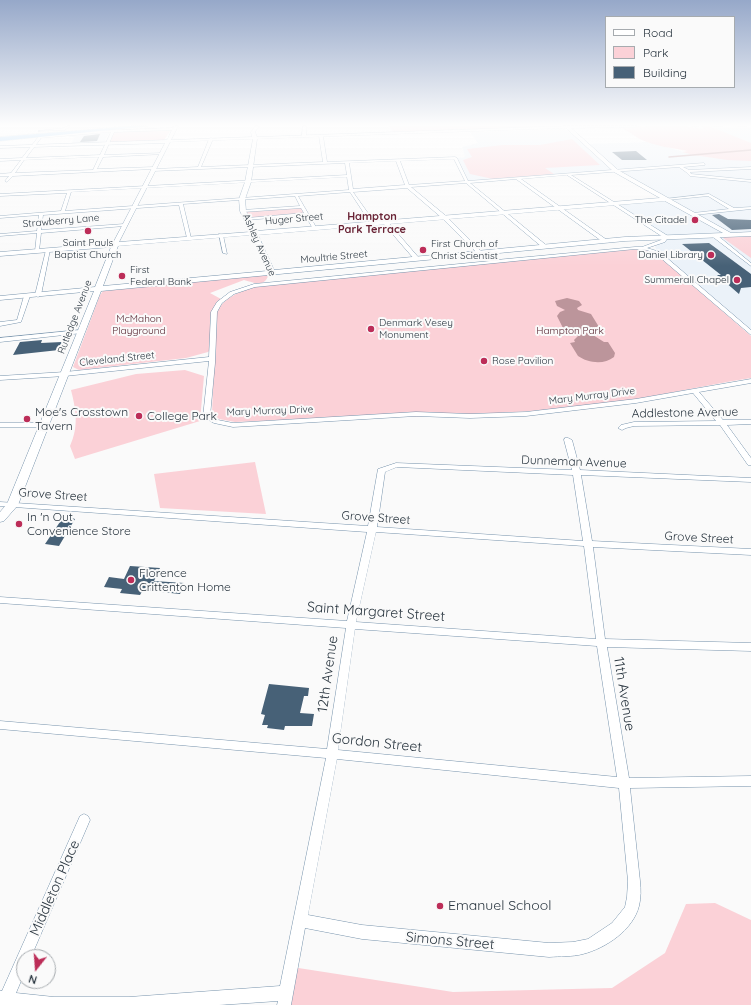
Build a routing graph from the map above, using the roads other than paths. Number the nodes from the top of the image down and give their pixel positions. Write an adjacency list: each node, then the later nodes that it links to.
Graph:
1 (35, 173): 12 (street)
2 (151, 173): 23 (street, Rutledge Avenue)
3 (249, 173): 20 (street, Ashley Avenue)
4 (349, 173): 14 (street)
5 (402, 173): 22 (street)
6 (462, 173): 21 (street)
7 (464, 173): 16 (street)
8 (580, 173): 13 (street)
9 (621, 173): 29 (street)
10 (690, 173): 19 (street)
11 (0, 174): 12 (street)
12 (13, 174): 18 (street)
13 (567, 174): 15 (street); 30 (street)
14 (349, 176): 20 (street); 24 (street)
15 (517, 178): 17 (street); 34 (street)
16 (485, 180): 17 (street); 21 (street)
17 (495, 180): 21 (street)
18 (7, 181)
19 (751, 181)
20 (248, 182): 23 (street); 28 (street, Ashley Avenue)
21 (467, 182): 22 (street); 38 (street)
22 (406, 186): 24 (street); 44 (street)
23 (142, 188): 25 (street); 32 (street, Rutledge Avenue)
24 (351, 190): 27 (street); 47 (street)
25 (69, 192): 26 (street); 39 (street)
26 (0, 195)
27 (296, 195): 28 (street); 33 (street)
28 (242, 199): 31 (street); 37 (street, Ashley Avenue)
29 (667, 199): 30 (street, Huger Street); 36 (street, Huger Street); 42 (street)
30 (614, 203): 34 (street, Huger Street); 57 (street)
31 (181, 204): 32 (street); 58 (street)
32 (132, 207): 39 (street); 48 (street, Rutledge Avenue)
33 (302, 207): 37 (street); 41 (street)
34 (559, 208): 38 (street, Huger Street); 59 (street)
35 (751, 208): 36 (street)
36 (734, 210): 42 (street)
37 (243, 211): 45 (street, Ashley Avenue)
38 (503, 212): 44 (street, Huger Street); 62 (street)
39 (62, 213): 40 (street)
40 (41, 214): 43 (street); 50 (street)
41 (307, 214): 45 (street); 49 (street)
42 (694, 214): 53 (street)
43 (0, 217)
44 (444, 217): 46 (street, Huger Street); 69 (street)
45 (247, 219): 52 (street, Ashley Avenue)
46 (385, 222): 47 (street, Huger Street); 70 (street)
47 (374, 223): 49 (street, Huger Street)
48 (124, 225): 50 (street, Strawberry Lane); 60 (street, Rutledge Avenue)
49 (314, 227): 52 (street, Huger Street)
50 (39, 232): 54 (street, Strawberry Lane); 65 (street)
51 (751, 232): 53 (street, Moultrie Street)
52 (254, 233): 55 (street, Huger Street); 74 (street, Ashley Avenue)
53 (727, 234): 56 (street, Moultrie Street); 57 (street, Moultrie Street)
54 (0, 235)
55 (221, 235): 58 (street, Huger Street); 66 (street)
56 (715, 236): 57 (street, Moultrie Street); 73 (street)
57 (668, 237): 59 (street, Moultrie Street); 61 (street)
58 (190, 238): 60 (street, Huger Street)
59 (605, 241): 62 (street, Moultrie Street)
60 (115, 244): 64 (street, Huger Street); 76 (street, Rutledge Avenue)
61 (657, 244): 63 (street, Mary Murray Drive); 67 (street)
62 (544, 246): 69 (street, Moultrie Street)
63 (635, 248): 67 (street, Mary Murray Drive); 71 (street, Mary Murray Drive)
64 (48, 250): 65 (street, Huger Street); 77 (street)
65 (37, 251): 68 (street, Huger Street)
66 (226, 253)
67 (658, 253): 82 (street, Mary Murray Drive)
68 (0, 254)
69 (481, 254): 70 (street, Moultrie Street); 71 (street); 72 (street)
70 (418, 259): 74 (street, Moultrie Street)
71 (497, 261): 72 (street, Mary Murray Drive)
72 (477, 263): 75 (street, Mary Murray Drive)
73 (751, 265)
74 (271, 272): 75 (street, Ashley Avenue); 76 (street, Moultrie Street)
75 (276, 283): 84 (street, Mary Murray Drive)
76 (97, 290): 77 (street, Moultrie Street); 81 (street, Rutledge Avenue)
77 (38, 295): 78 (street, Moultrie Street)
78 (27, 296): 79 (street, Moultrie Street); 80 (street)
79 (0, 298)
80 (0, 324)
81 (80, 332): 83 (street); 85 (street, Rutledge Avenue)
82 (751, 333)
83 (0, 340)
84 (212, 358): 85 (street, Cleveland Street); 88 (street, Mary Murray Drive)
85 (65, 374): 86 (street, Cleveland Street); 92 (street, Rutledge Avenue)
86 (0, 378)
87 (751, 381): 88 (street, Mary Murray Drive)
88 (695, 391): 90 (street)
89 (751, 422): 90 (street, Addlestone Avenue)
90 (722, 423): 93 (street, Addlestone Avenue); 95 (street)
91 (0, 425): 92 (street)
92 (44, 425): 100 (street, Rutledge Avenue)
93 (622, 428)
94 (568, 440): 97 (street, 11th Avenue)
95 (751, 463)
96 (396, 465): 97 (street, Dunneman Avenue); 102 (street, 12th Avenue)
97 (577, 474): 98 (street, Dunneman Avenue); 103 (street, 11th Avenue)
98 (751, 480)
99 (0, 504): 100 (street, Grove Street)
100 (12, 504): 101 (street, Rutledge Avenue); 102 (street, Grove Street)
101 (0, 519)
102 (372, 530): 103 (street, Grove Street); 106 (street, 12th Avenue)
103 (588, 544): 104 (street, Grove Street); 107 (street, 11th Avenue)
104 (751, 552)
105 (0, 600): 106 (street, Saint Margaret Street)
106 (351, 624): 107 (street, Saint Margaret Street); 110 (street, 12th Avenue)
107 (601, 643): 108 (street, Saint Margaret Street); 112 (street, 11th Avenue)
108 (751, 647)
109 (0, 725): 110 (street, Gordon Street)
110 (332, 754): 112 (street, Gordon Street); 114 (street, 12th Avenue)
111 (751, 780): 112 (street, Gordon Street)
112 (624, 783): 115 (street, 11th Avenue)
113 (84, 820): 116 (street, Middleton Place)
114 (300, 921): 115 (street, Simons Street); 117 (street, 12th Avenue)
115 (599, 939)
116 (3, 998): 118 (street)
117 (286, 999): 118 (street)
118 (54, 1005)

